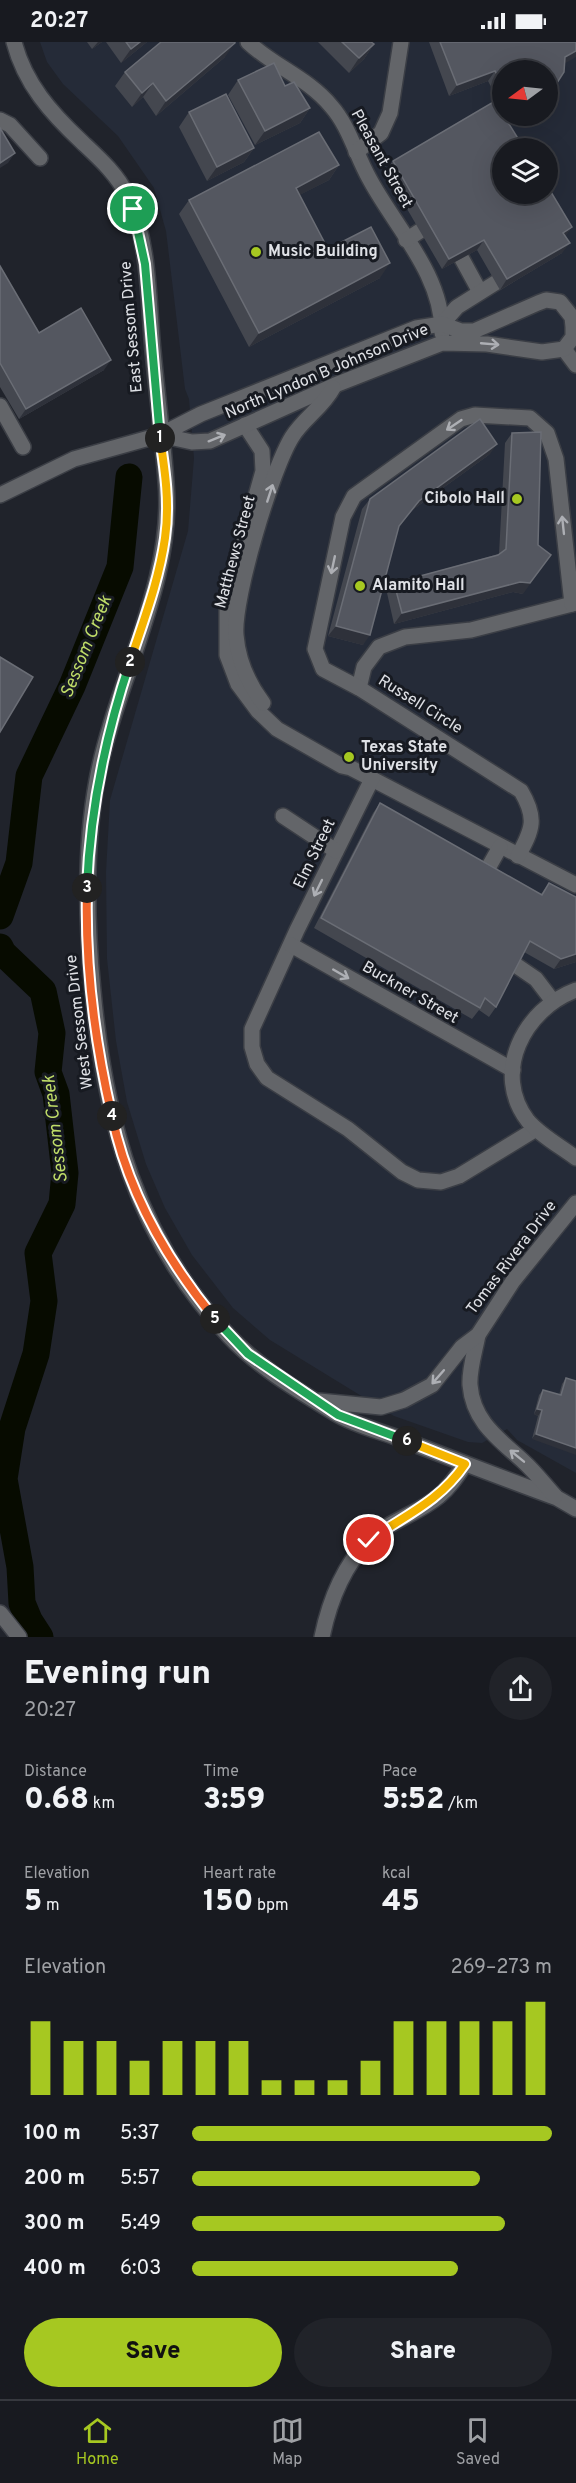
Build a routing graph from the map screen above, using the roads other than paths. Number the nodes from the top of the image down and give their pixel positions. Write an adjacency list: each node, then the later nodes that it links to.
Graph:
1 (14, 42): 21 (street, East Sessom Drive)
2 (248, 42): 5 (street, Pleasant Street)
3 (401, 42): 5 (street)
4 (0, 120): 6 (street)
5 (356, 152): 8 (street, Pleasant Street)
6 (40, 158)
7 (420, 231): 8 (street)
8 (406, 240): 12 (street, Pleasant Street)
9 (457, 251): 11 (street)
10 (522, 267): 11 (street)
11 (480, 292): 12 (street)
12 (442, 324): 13 (street, Pleasant Street); 14 (street, North Lyndon B Johnson Drive); 16 (street, North Lyndon B Johnson Drive)
13 (442, 343): 14 (street, North Lyndon B Johnson Drive, one-way to 14); 17 (street, North Lyndon B Johnson Drive)
14 (564, 349): 15 (street)
15 (576, 365)
16 (274, 385): 19 (street); 21 (street, North Lyndon B Johnson Drive)
17 (335, 385): 19 (street, North Lyndon B Johnson Drive); 26 (street, Matthews Street, one-way to 17)
18 (0, 406): 22 (street)
19 (284, 409): 20 (street, North Lyndon B Johnson Drive)
20 (246, 425): 21 (street, North Lyndon B Johnson Drive, one-way to 20); 26 (street, Matthews Street)
21 (160, 435): 23 (street); 43 (street, West Sessom Drive)
22 (23, 447)
23 (0, 495)
24 (574, 603): 25 (street, Russell Circle); 25 (street, one-way to 25)
25 (359, 688): 31 (street, Russell Circle)
26 (351, 768): 27 (street, Matthews Street)
27 (372, 779): 29 (street, Matthews Street); 30 (street, Elm Street)
28 (283, 816): 30 (street)
29 (500, 848): 31 (street, Matthews Street); 32 (street)
30 (336, 851): 34 (street, Elm Street, one-way to 34)
31 (518, 856): 33 (street, Matthews Street)
32 (483, 877)
33 (576, 885)
34 (291, 945): 38 (street, Buckner Street, one-way to 38); 39 (street, Elm Street)
35 (517, 966): 37 (street)
36 (576, 990): 37 (street)
37 (552, 1000): 38 (street)
38 (513, 1070): 39 (street)
39 (536, 1129): 40 (street)
40 (576, 1158)
41 (576, 1203): 42 (street, Tomas Rivera Drive)
42 (478, 1335): 43 (street, Tomas Rivera Drive, one-way to 43); 45 (street, Tomas Rivera Drive, one-way to 42)
43 (319, 1401): 44 (street, West Sessom Drive)
44 (465, 1464): 45 (street, West Sessom Drive); 49 (street)
45 (557, 1498): 46 (street, West Sessom Drive)
46 (576, 1509)
47 (0, 1613): 48 (street)
48 (19, 1637)
49 (322, 1637)

